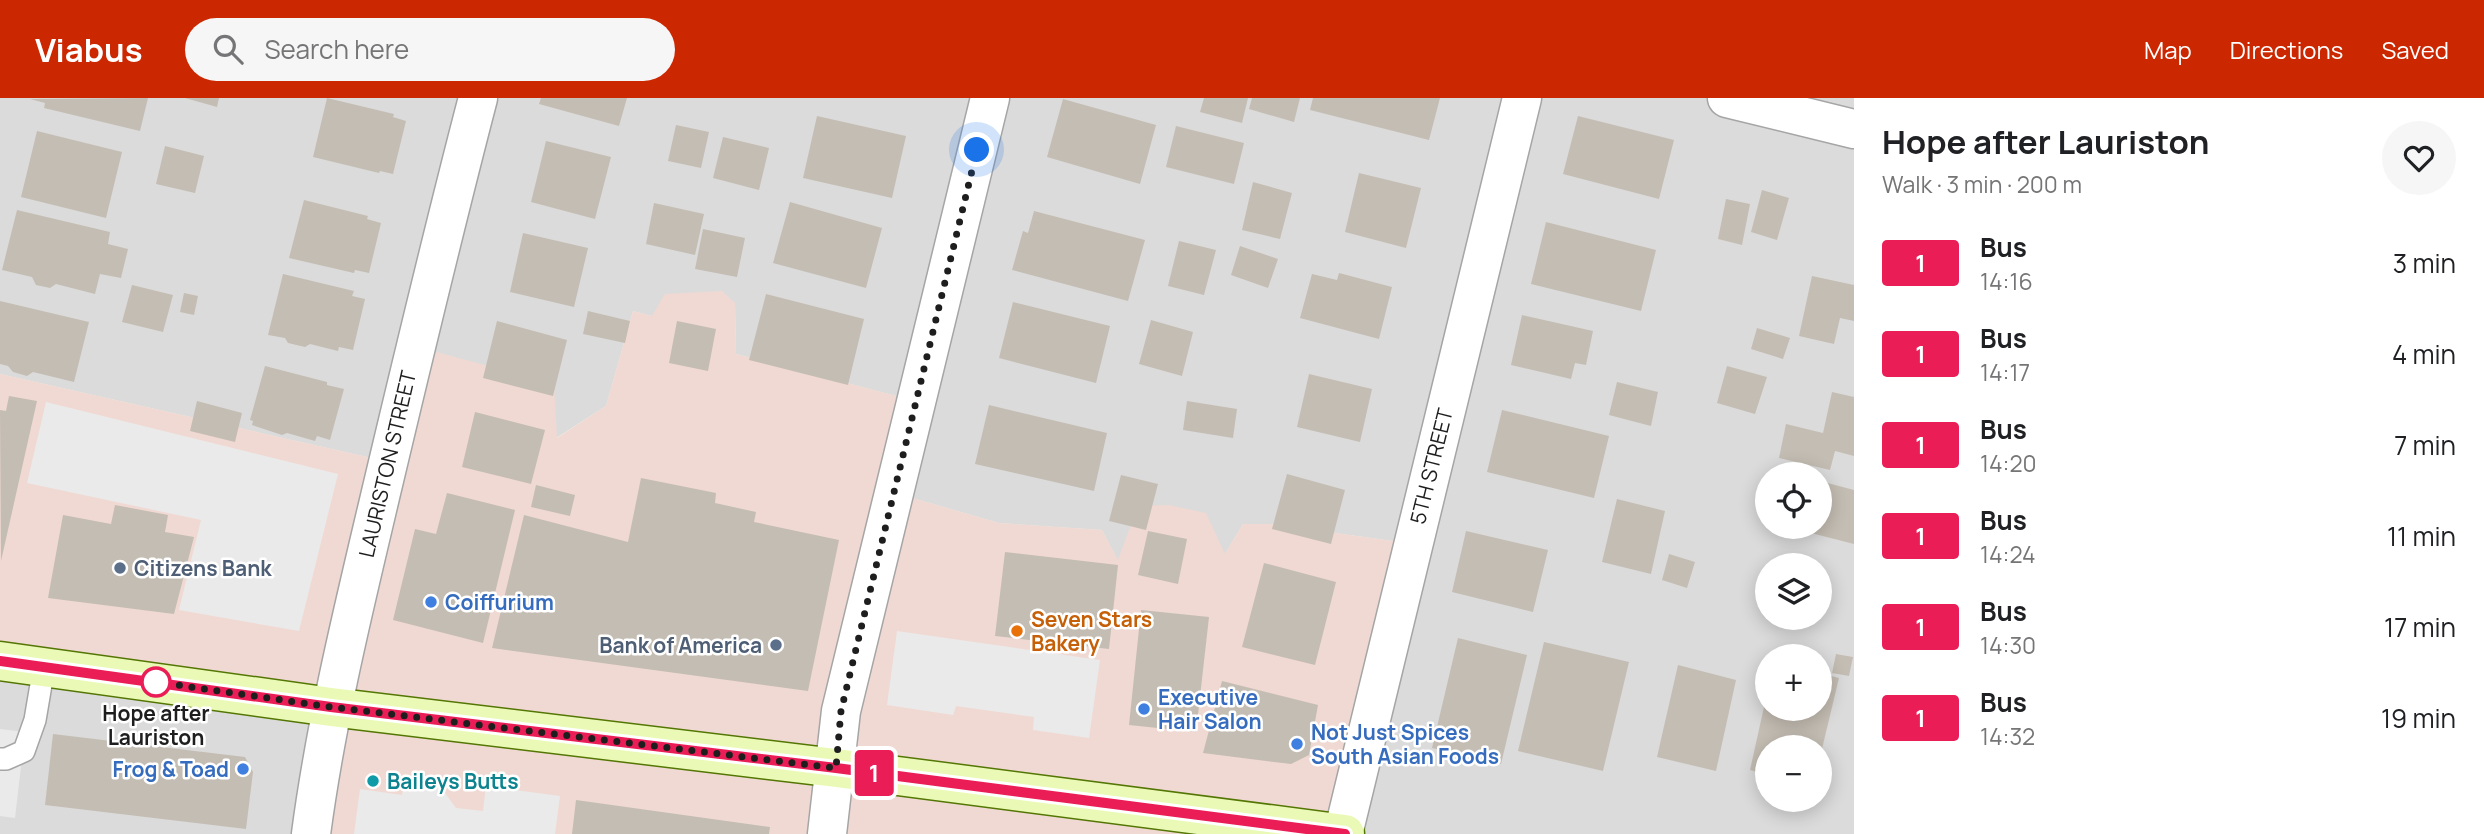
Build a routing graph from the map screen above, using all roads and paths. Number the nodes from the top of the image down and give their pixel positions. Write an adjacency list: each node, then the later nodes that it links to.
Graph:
1 (478, 98): 8 (street, LAURISTON STREET)
2 (990, 98): 10 (street)
3 (1522, 98): 13 (street, 5TH STREET)
4 (1727, 98): 5 (street)
5 (1854, 129)
6 (0, 661): 7 (main road)
7 (44, 667): 8 (main road); 9 (lane)
8 (331, 707): 10 (main road); 11 (street, LAURISTON STREET)
9 (0, 759)
10 (836, 768): 12 (street); 13 (main road)
11 (311, 834)
12 (827, 834)
13 (1343, 834)

